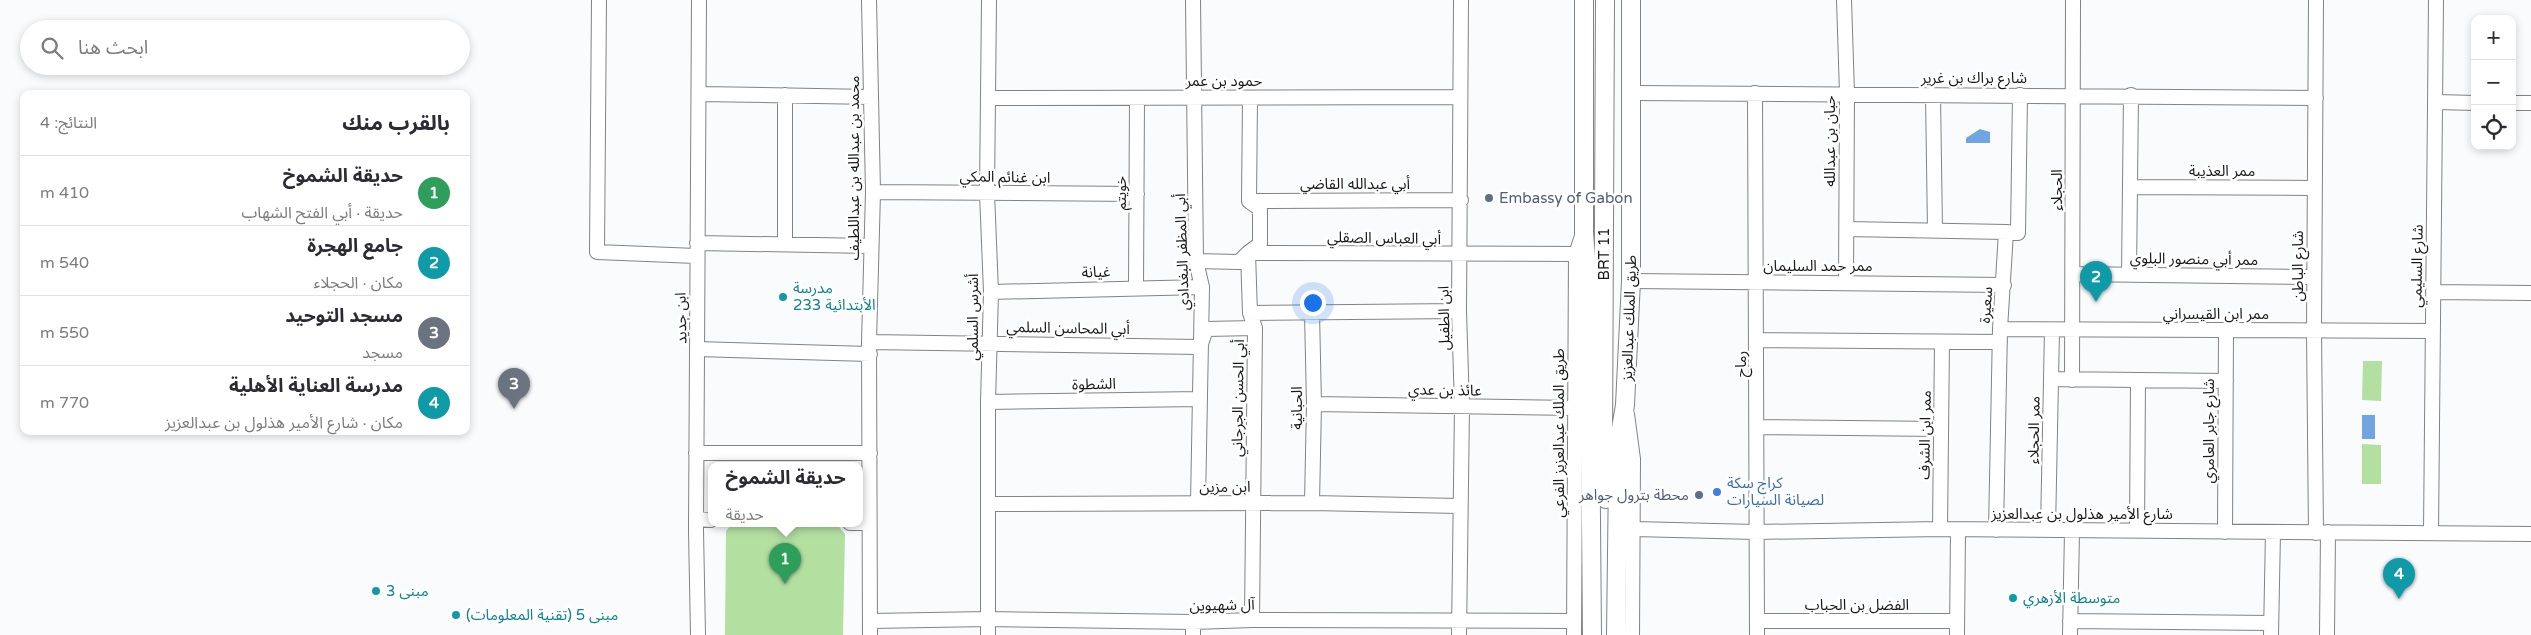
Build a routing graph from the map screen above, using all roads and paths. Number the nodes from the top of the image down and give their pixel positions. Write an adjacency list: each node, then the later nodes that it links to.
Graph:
1 (599, 0): 51 (street)
2 (699, 0): 21 (street, ابن جديد)
3 (868, 0): 27 (street, محمد بن عبدالله بن عبداللطيف)
4 (988, 0): 30 (street, أشرس السلمي)
5 (1193, 0): 28 (street, أبي المظفر البغدادي)
6 (1461, 0): 29 (street, ابن الطفيل)
7 (1578, 0): 16 (main road)
8 (1584, 0): 16 (main road)
9 (1605, 0): 96 (main road, BRT 11)
10 (1631, 0): 17 (main road, طريق الملك عبدالعزيز)
11 (1643, 0): 17 (main road)
12 (1844, 0): 20 (street, حبان بن عبدالله)
13 (2073, 0): 22 (street, الحجلاء)
14 (2316, 0): 33 (street, شارع الباطن)
15 (2436, 0): 34 (street, شارع السليمي)
16 (1584, 21): 48 (main road)
17 (1631, 24): 18 (main road, طريق الملك عبدالعزيز)
18 (1632, 93): 19 (street, شارع براك بن غرير); 59 (main road, طريق الملك عبدالعزيز)
19 (1755, 93): 20 (street, شارع براك بن غرير); 60 (street, رماح)
20 (1846, 93): 24 (street, شارع براك بن غرير); 45 (street, حبان بن عبدالله)
21 (700, 94): 23 (street); 51 (street, ابن جديد)
22 (2074, 94): 25 (street, شارع براك بن غرير); 26 (street, شارع براك بن غرير); 56 (street, الحجلاء)
23 (785, 95): 27 (street); 49 (street)
24 (1933, 95): 25 (street, شارع براك بن غرير); 46 (street)
25 (2020, 95): 47 (street)
26 (2131, 95): 33 (street, شارع براك بن غرير); 38 (street)
27 (871, 97): 40 (street, محمد بن عبدالله بن عبداللطيف)
28 (1195, 97): 31 (street, حمود بن عمر); 32 (street, حمود بن عمر); 55 (street, أبي المظفر البغدادي)
29 (1460, 97): 32 (street, حمود بن عمر); 43 (street, ابن الطفيل)
30 (988, 98): 31 (street, حمود بن عمر); 41 (street, أشرس السلمي)
31 (1137, 98): 42 (street, خويتم)
32 (1250, 98): 44 (street)
33 (2316, 98): 39 (street, شارع الباطن)
34 (2437, 102): 35 (street); 66 (street, شارع السليمي)
35 (2471, 103)
36 (2516, 103): 37 (street)
37 (2531, 103)
38 (2130, 187): 39 (street, ممر العذيبة); 57 (street)
39 (2314, 188): 58 (street, شارع الباطن)
40 (872, 192): 41 (street, ابن غنائم المكي); 50 (street, محمد بن عبدالله بن عبداللطيف)
41 (987, 193): 42 (street, ابن غنائم المكي); 65 (street, أشرس السلمي)
42 (1137, 194): 63 (street, خويتم)
43 (1461, 200): 44 (street, أبي عبدالله القاضي); 54 (street, ابن الطفيل)
44 (1249, 201): 52 (street)
45 (1847, 229): 46 (street); 61 (street, حبان بن عبدالله)
46 (1935, 231): 47 (street)
47 (2006, 232): 62 (street, سعيرة)
48 (1584, 233): 53 (street, طريق الملك عبدالعزيز الفرعي); 121 (main road)
49 (786, 243): 50 (street); 51 (street)
50 (871, 246): 82 (street, محمد بن عبدالله بن عبداللطيف)
51 (696, 249): 83 (street, ابن جديد)
52 (1248, 253): 54 (street, أبي العباس الصقلي); 55 (street, أبي العباس الصقلي); 69 (street, أبي الحسن الجرجاني)
53 (1576, 254): 54 (street, أبي العباس الصقلي); 93 (street, طريق الملك عبدالعزيز الفرعي)
54 (1460, 255): 68 (street, ابن الطفيل)
55 (1196, 261): 64 (street, أبي المظفر البغدادي)
56 (2073, 274): 57 (street, ممر أبي منصور البلوي); 73 (street, الحجلاء)
57 (2129, 274): 58 (street, ممر أبي منصور البلوي)
58 (2314, 277): 75 (street, شارع الباطن)
59 (1631, 281): 60 (street, ممر حمد السليمان); 91 (main road, طريق الملك عبدالعزيز)
60 (1755, 282): 61 (street, ممر حمد السليمان); 78 (street, رماح)
61 (1846, 282): 62 (street, ممر حمد السليمان)
62 (2004, 284): 77 (street, سعيرة)
63 (1136, 287): 64 (street, غيانة); 65 (street, غيانة)
64 (1202, 287): 81 (street, أبي المظفر البغدادي)
65 (991, 292): 79 (street, أشرس السلمي)
66 (2433, 292): 67 (street); 76 (street, شارع السليمي)
67 (2531, 294)
68 (1459, 311): 70 (street); 92 (street, ابن الطفيل)
69 (1250, 313): 70 (street); 71 (street, أبي الحسن الجرجاني)
70 (1312, 313): 90 (street, الحبانية)
71 (1255, 328): 81 (street); 100 (street, أبي الحسن الجرجاني)
72 (2052, 330): 73 (street, ممر ابن القيسراني); 77 (street, ممر ابن القيسراني); 84 (street, ممر الحجلاء)
73 (2072, 330): 74 (street, ممر ابن القيسراني); 85 (street, الحجلاء)
74 (2226, 330): 75 (street, ممر ابن القيسراني); 87 (street, شارع جابر العامري)
75 (2314, 331): 76 (street, ممر ابن القيسراني); 119 (street, شارع الباطن)
76 (2432, 331): 118 (street, شارع السليمي)
77 (2000, 335): 80 (street, ممر ابن القيسراني); 111 (street, سعيرة)
78 (1757, 340): 80 (street, ممر ابن القيسراني); 94 (street, رماح)
79 (990, 342): 81 (street, أبي المحاسن السلمي); 82 (street, أبي المحاسن السلمي); 89 (street, أشرس السلمي)
80 (1942, 342): 95 (street, ممر ابن الشرف)
81 (1200, 347): 88 (street, أبي المظفر البغدادي)
82 (869, 348): 83 (street, أبي المحاسن السلمي); 98 (street, محمد بن عبدالله بن عبداللطيف)
83 (697, 349): 97 (street, ابن جديد)
84 (2051, 379): 85 (street); 112 (street, ممر الحجلاء)
85 (2072, 380): 86 (street)
86 (2138, 380): 87 (street); 113 (street)
87 (2226, 381): 116 (street, شارع جابر العامري)
88 (1200, 399): 89 (street, الشطوة); 99 (street, أبي المظفر البغدادي)
89 (988, 402): 102 (street, أشرس السلمي)
90 (1314, 404): 92 (street, عائذ بن عدي); 101 (street, الحبانية)
91 (1625, 405): 108 (street); 122 (main road, طريق الملك عبدالعزيز)
92 (1462, 407): 93 (street, عائذ بن عدي); 103 (street, ابن الطفيل)
93 (1576, 408): 128 (street, طريق الملك عبدالعزيز الفرعي)
94 (1757, 427): 95 (street); 115 (street, رماح)
95 (1941, 429): 109 (street, ممر ابن الشرف)
96 (1603, 448): 121 (main road, BRT 11); 122 (main road, BRT 11)
97 (696, 453): 98 (street); 104 (street, ابن جديد)
98 (870, 453): 107 (street, محمد بن عبدالله بن عبداللطيف)
99 (1198, 503): 100 (street, ابن مزين); 102 (street, ابن مزين)
100 (1252, 503): 101 (street, ابن مزين); 124 (street, أبي الحسن الجرجاني)
101 (1312, 503): 103 (street, ابن مزين)
102 (989, 504): 123 (street, أشرس السلمي)
103 (1460, 506): 125 (street, ابن الطفيل)
104 (696, 519): 105 (street); 133 (street, ابن جديد)
105 (708, 520)
106 (863, 523): 107 (street)
107 (869, 523): 127 (street, محمد بن عبدالله بن عبداللطيف)
108 (1633, 529): 115 (street, شارع الأمير هذلول بن عبدالعزيز); 138 (street)
109 (1940, 529): 110 (street, شارع الأمير هذلول بن عبدالعزيز); 115 (street, شارع الأمير هذلول بن عبدالعزيز)
110 (1958, 530): 111 (street, شارع الأمير هذلول بن عبدالعزيز); 129 (street)
111 (1996, 530): 112 (street, شارع الأمير هذلول بن عبدالعزيز)
112 (2048, 530): 114 (street, شارع الأمير هذلول بن عبدالعزيز)
113 (2137, 530): 114 (street, شارع الأمير هذلول بن عبدالعزيز); 116 (street, شارع الأمير هذلول بن عبدالعزيز)
114 (2072, 531): 130 (street)
115 (1756, 532): 126 (street, رماح)
116 (2226, 532): 117 (street, شارع الأمير هذلول بن عبدالعزيز)
117 (2273, 532): 119 (street, شارع الأمير هذلول بن عبدالعزيز); 132 (street)
118 (2431, 532): 119 (street, شارع الأمير هذلول بن عبدالعزيز); 120 (street, شارع الأمير هذلول بن عبدالعزيز)
119 (2322, 533): 140 (street, شارع الباطن)
120 (2531, 534)
121 (1591, 552): 136 (main road)
122 (1616, 607): 137 (main road, طريق الملك عبدالعزيز)
123 (988, 619): 127 (street, آل شهيوين); 131 (street, آل شهيوين); 134 (street, أشرس السلمي)
124 (1252, 620): 125 (street, آل شهيوين); 131 (street, آل شهيوين)
125 (1459, 620): 128 (street, آل شهيوين); 135 (street, ابن الطفيل)
126 (1757, 620): 129 (street, الفضل بن الحباب); 139 (street, رماح)
127 (870, 628)
128 (1574, 628)
129 (1957, 628)
130 (2070, 628): 132 (street)
131 (1193, 629)
132 (2271, 629)
133 (698, 635)
134 (988, 635)
135 (1459, 635)
136 (1592, 635)
137 (1616, 635)
138 (1632, 635)
139 (1757, 635)
140 (2327, 635)

